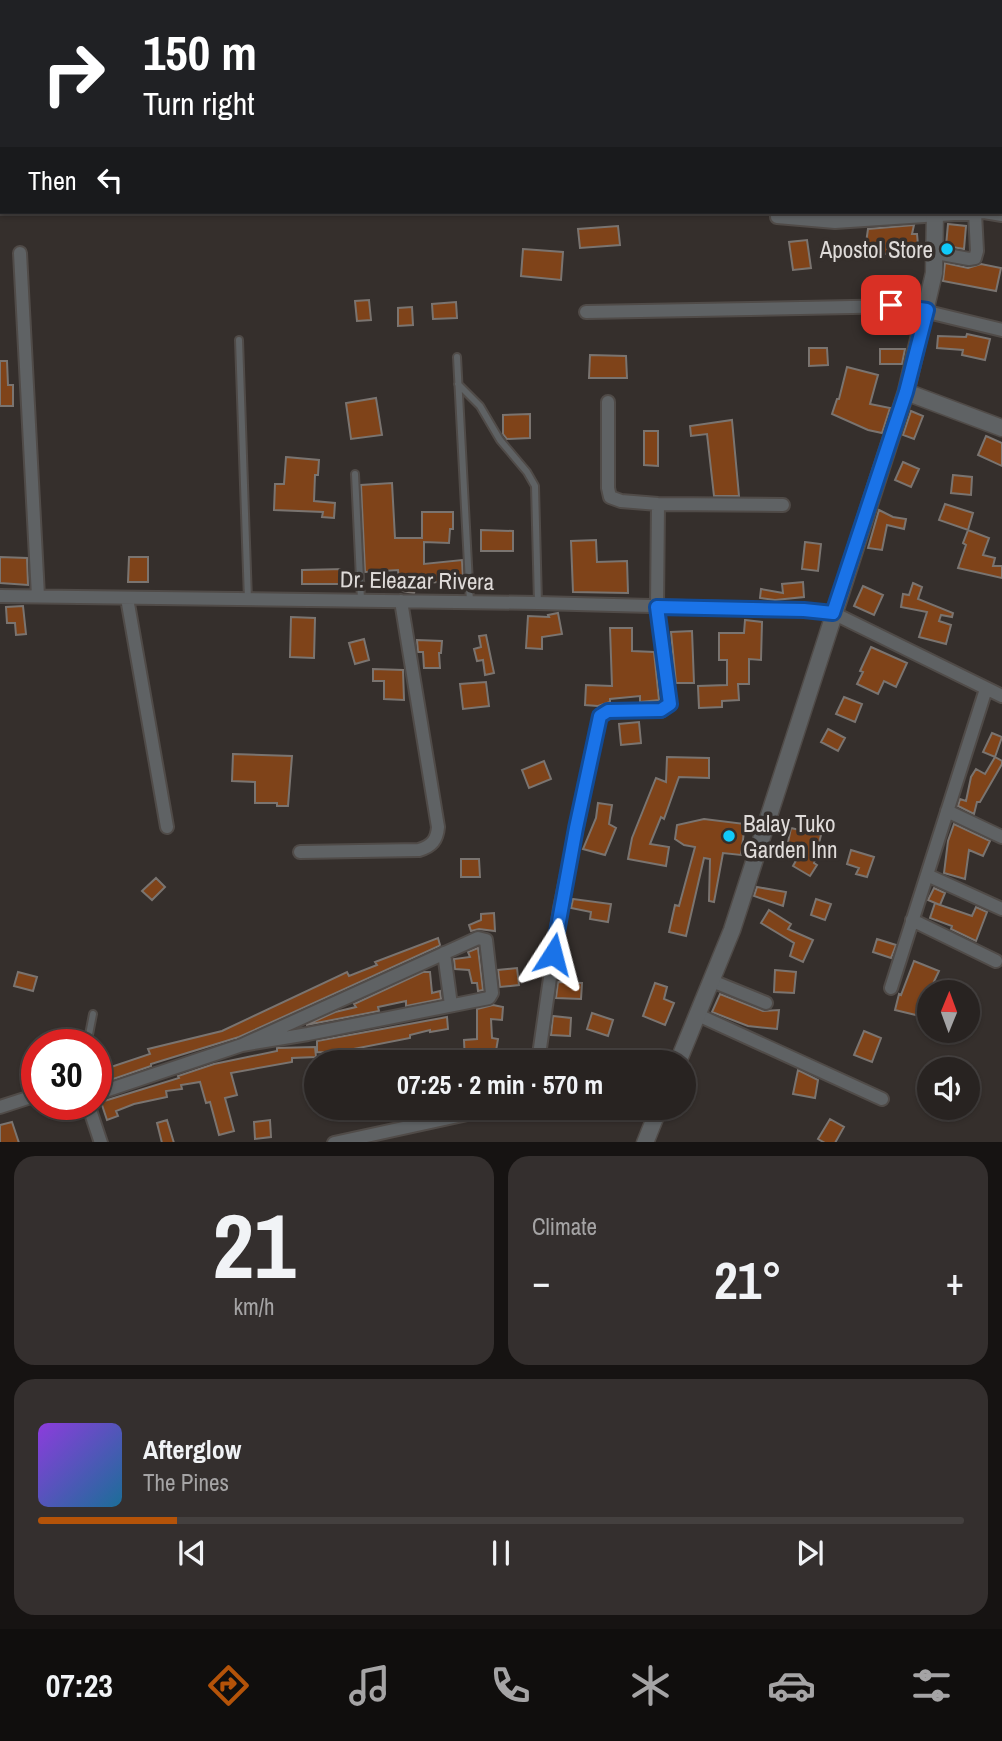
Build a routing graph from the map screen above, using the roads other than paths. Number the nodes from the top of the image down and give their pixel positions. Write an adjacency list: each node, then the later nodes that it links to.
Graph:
1 (935, 214): 3 (street); 5 (street)
2 (975, 214): 5 (street)
3 (777, 217)
4 (20, 253): 19 (street)
5 (936, 253): 6 (street)
6 (927, 310): 7 (street); 8 (street); 12 (street)
7 (586, 312)
8 (1002, 330)
9 (239, 340): 21 (lane)
10 (457, 357): 11 (lane)
11 (458, 384): 24 (lane); 25 (lane)
12 (906, 392): 14 (street); 27 (street)
13 (608, 402): 16 (street)
14 (1002, 428)
15 (355, 474): 22 (lane)
16 (658, 504): 17 (street); 26 (street)
17 (783, 505)
18 (0, 596): 19 (street, Dr. Eleazar Rivera)
19 (38, 596): 20 (street, Dr. Eleazar Rivera)
20 (127, 598): 21 (street, Dr. Eleazar Rivera); 31 (street)
21 (248, 600): 22 (street, Dr. Eleazar Rivera)
22 (361, 600): 23 (street, Dr. Eleazar Rivera)
23 (401, 601): 24 (street, Dr. Eleazar Rivera); 33 (street)
24 (470, 602): 25 (street, Dr. Eleazar Rivera)
25 (537, 603): 26 (street, Dr. Eleazar Rivera)
26 (657, 607): 27 (street, Dr. Eleazar Rivera); 47 (street)
27 (833, 613): 28 (street); 39 (street)
28 (986, 689): 29 (street); 30 (street)
29 (1002, 696)
30 (947, 811): 32 (street); 34 (street)
31 (167, 827)
32 (1002, 837)
33 (300, 852)
34 (927, 875): 35 (street); 36 (street)
35 (1002, 909)
36 (912, 920): 38 (street); 40 (street)
37 (444, 953): 42 (street); 42 (street); 46 (street)
38 (996, 961)
39 (712, 981): 41 (street); 44 (street)
40 (891, 988)
41 (766, 1003)
42 (451, 1005): 46 (street)
43 (93, 1013): 45 (lane)
44 (698, 1015): 48 (street); 50 (street)
45 (90, 1029)
46 (242, 1045): 49 (street)
47 (540, 1050)
48 (683, 1050)
49 (112, 1089)
50 (882, 1099)
51 (21, 1100): 52 (street)
52 (0, 1107)
53 (93, 1120): 56 (street)
54 (440, 1120): 57 (street)
55 (654, 1120): 58 (street)
56 (101, 1142)
57 (339, 1142)
58 (645, 1142)

